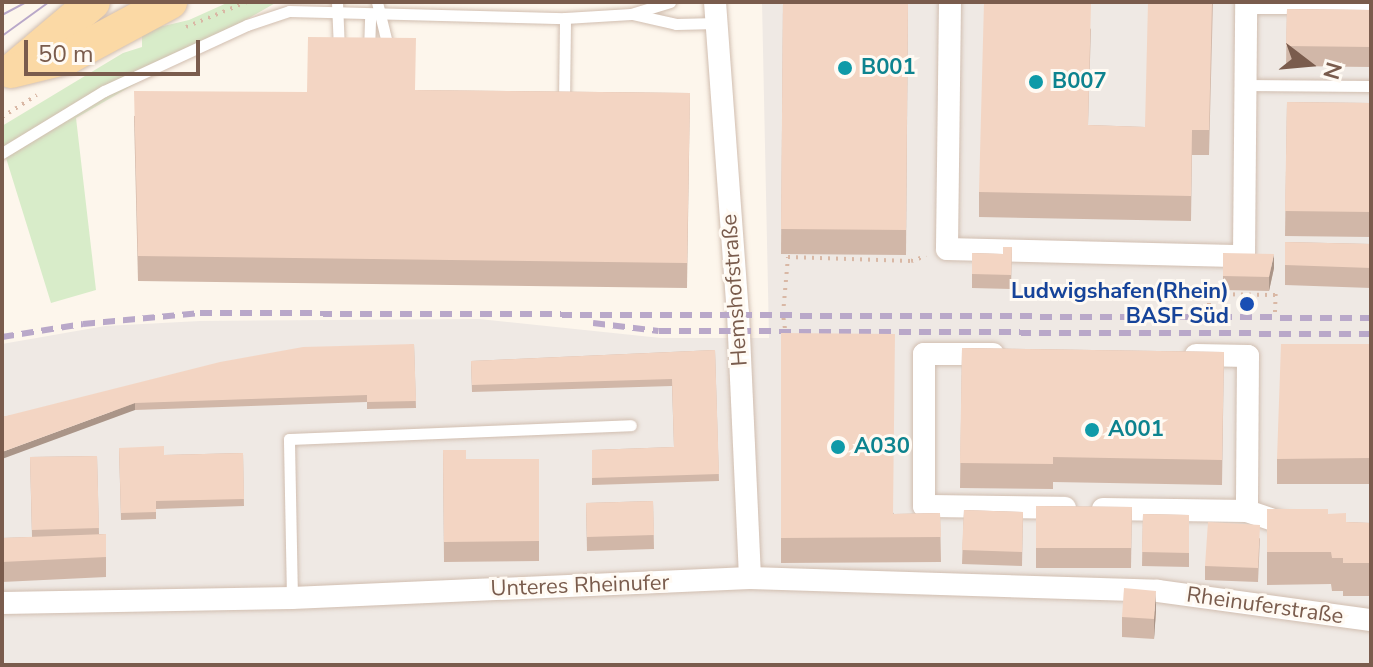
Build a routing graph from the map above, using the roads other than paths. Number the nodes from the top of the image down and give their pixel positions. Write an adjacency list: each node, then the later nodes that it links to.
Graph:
1 (93, 2): 16 (main road)
2 (170, 2): 16 (main road)
3 (377, 2): 10 (lane)
4 (670, 2): 11 (lane)
5 (950, 2): 17 (street)
6 (1246, 5): 8 (lane); 17 (street)
7 (338, 7): 10 (lane); 13 (lane); 20 (lane)
8 (1371, 8)
9 (716, 12): 11 (lane); 26 (street, Hemshofstraße)
10 (375, 14): 12 (lane); 14 (lane); 15 (lane)
11 (631, 14): 12 (lane)
12 (565, 18): 19 (lane)
13 (338, 63)
14 (369, 63)
15 (388, 63)
16 (6, 74)
17 (1245, 85): 18 (lane)
18 (1371, 86)
19 (564, 103)
20 (2, 153)
21 (1017, 354): 24 (street)
22 (1171, 355): 24 (street)
23 (631, 425): 28 (lane)
24 (1247, 511): 25 (street)
25 (1312, 528)
26 (750, 578): 27 (street, Unteres Rheinufer); 28 (street, Unteres Rheinufer)
27 (1158, 591): 30 (street, Rheinuferstraße)
28 (292, 598): 29 (street, Unteres Rheinufer)
29 (2, 603)
30 (1371, 620)

